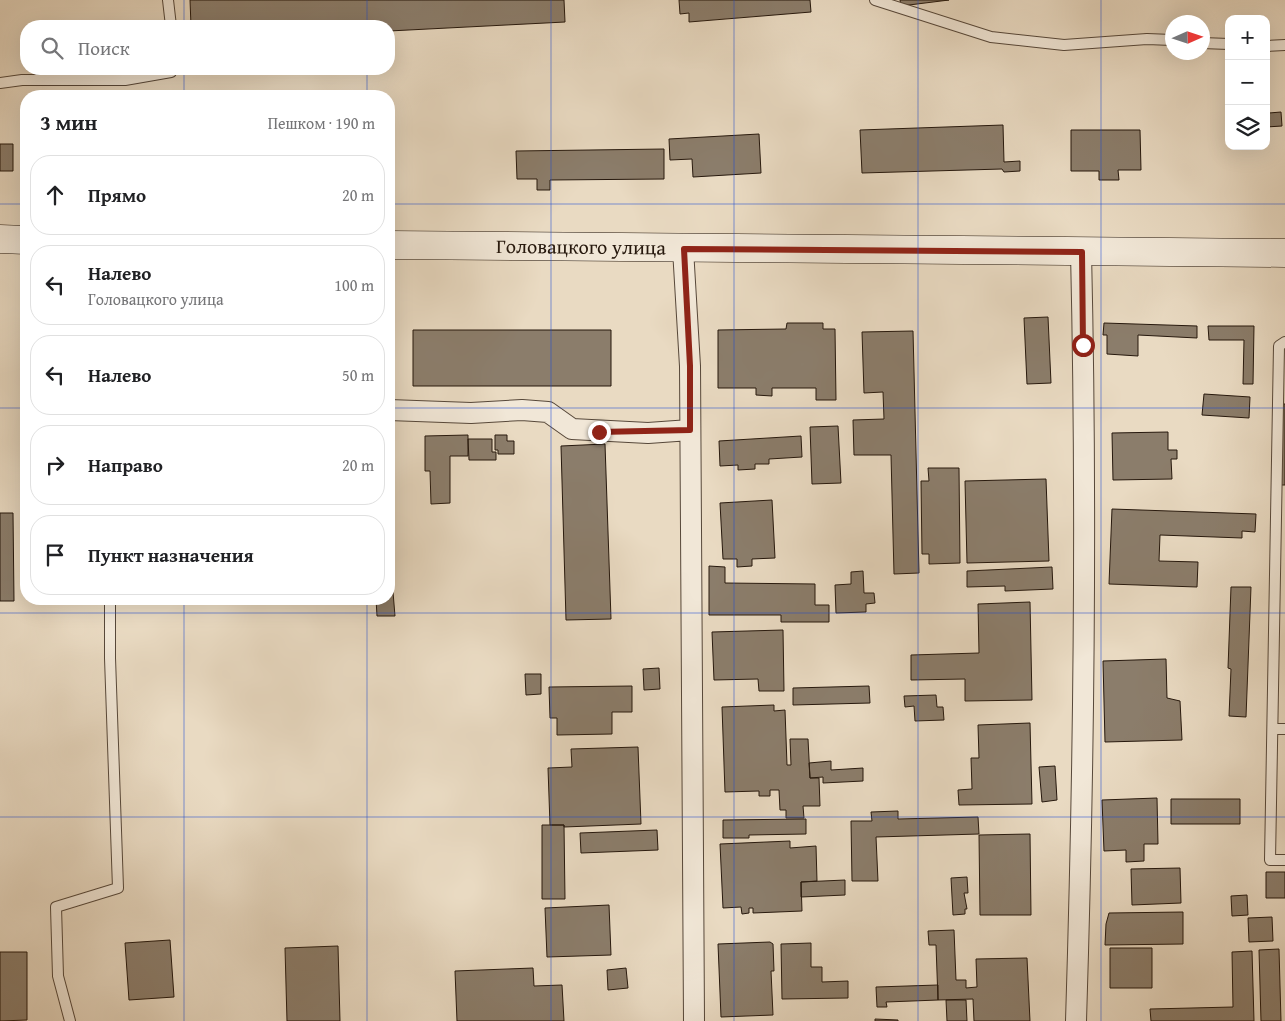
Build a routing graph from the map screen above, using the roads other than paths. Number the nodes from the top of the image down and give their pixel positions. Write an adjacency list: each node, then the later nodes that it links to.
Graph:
1 (168, 0): 3 (lane)
2 (875, 0): 4 (lane)
3 (170, 20)
4 (1165, 40)
5 (1210, 43): 6 (lane)
6 (1225, 44)
7 (1270, 46): 8 (lane)
8 (1285, 46)
9 (154, 75): 10 (lane)
10 (0, 83)
11 (0, 239): 12 (main road)
12 (20, 240)
13 (395, 245): 14 (main road, Головацкого улица)
14 (684, 249): 15 (main road, Головацкого улица); 19 (street)
15 (1082, 252): 16 (main road, Головацкого улица); 26 (street)
16 (1285, 253)
17 (1285, 342): 21 (lane)
18 (395, 410): 19 (street)
19 (690, 430): 25 (street)
20 (110, 605): 24 (lane)
21 (1272, 729): 22 (lane); 23 (lane)
22 (1285, 730)
23 (1285, 860)
24 (70, 1021)
25 (694, 1021)
26 (1076, 1021)

